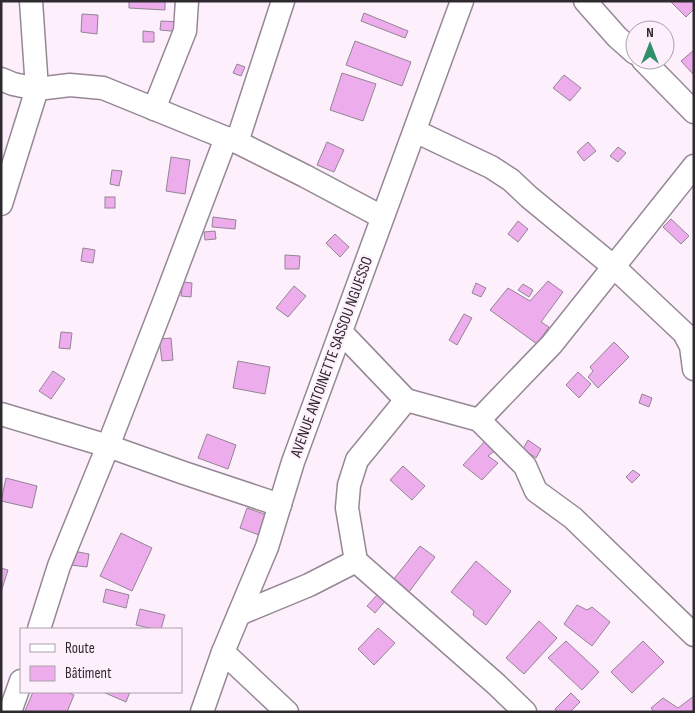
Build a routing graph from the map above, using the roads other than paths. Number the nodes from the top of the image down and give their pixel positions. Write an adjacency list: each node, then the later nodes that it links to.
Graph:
1 (31, 1): 9 (street)
2 (187, 1): 10 (street)
3 (283, 1): 13 (street)
4 (462, 1): 12 (street, AVENUE ANTOINETTE SASSOU NGUESSO)
5 (585, 1): 6 (street)
6 (625, 44)
7 (653, 70): 11 (street)
8 (1, 79): 9 (street)
9 (37, 89): 10 (street); 15 (street)
10 (154, 109): 13 (street)
11 (694, 112)
12 (415, 131): 16 (street, AVENUE ANTOINETTE SASSOU NGUESSO); 17 (street)
13 (232, 140): 16 (street); 23 (street)
14 (694, 166): 17 (street)
15 (1, 204)
16 (382, 218): 18 (street, AVENUE ANTOINETTE SASSOU NGUESSO)
17 (614, 267): 19 (street); 22 (street)
18 (341, 332): 20 (street); 24 (street, AVENUE ANTOINETTE SASSOU NGUESSO)
19 (694, 369)
20 (406, 400): 22 (street); 25 (street)
21 (1, 414): 23 (street)
22 (479, 420): 28 (street)
23 (108, 446): 24 (street); 27 (street)
24 (280, 504): 26 (street, AVENUE ANTOINETTE SASSOU NGUESSO)
25 (356, 560): 26 (street); 34 (street)
26 (239, 614): 29 (street, AVENUE ANTOINETTE SASSOU NGUESSO)
27 (39, 628)
28 (694, 635)
29 (223, 652): 32 (street, AVENUE ANTOINETTE SASSOU NGUESSO); 33 (street)
30 (20, 684): 31 (street)
31 (10, 712)
32 (202, 712)
33 (287, 712)
34 (525, 712)

